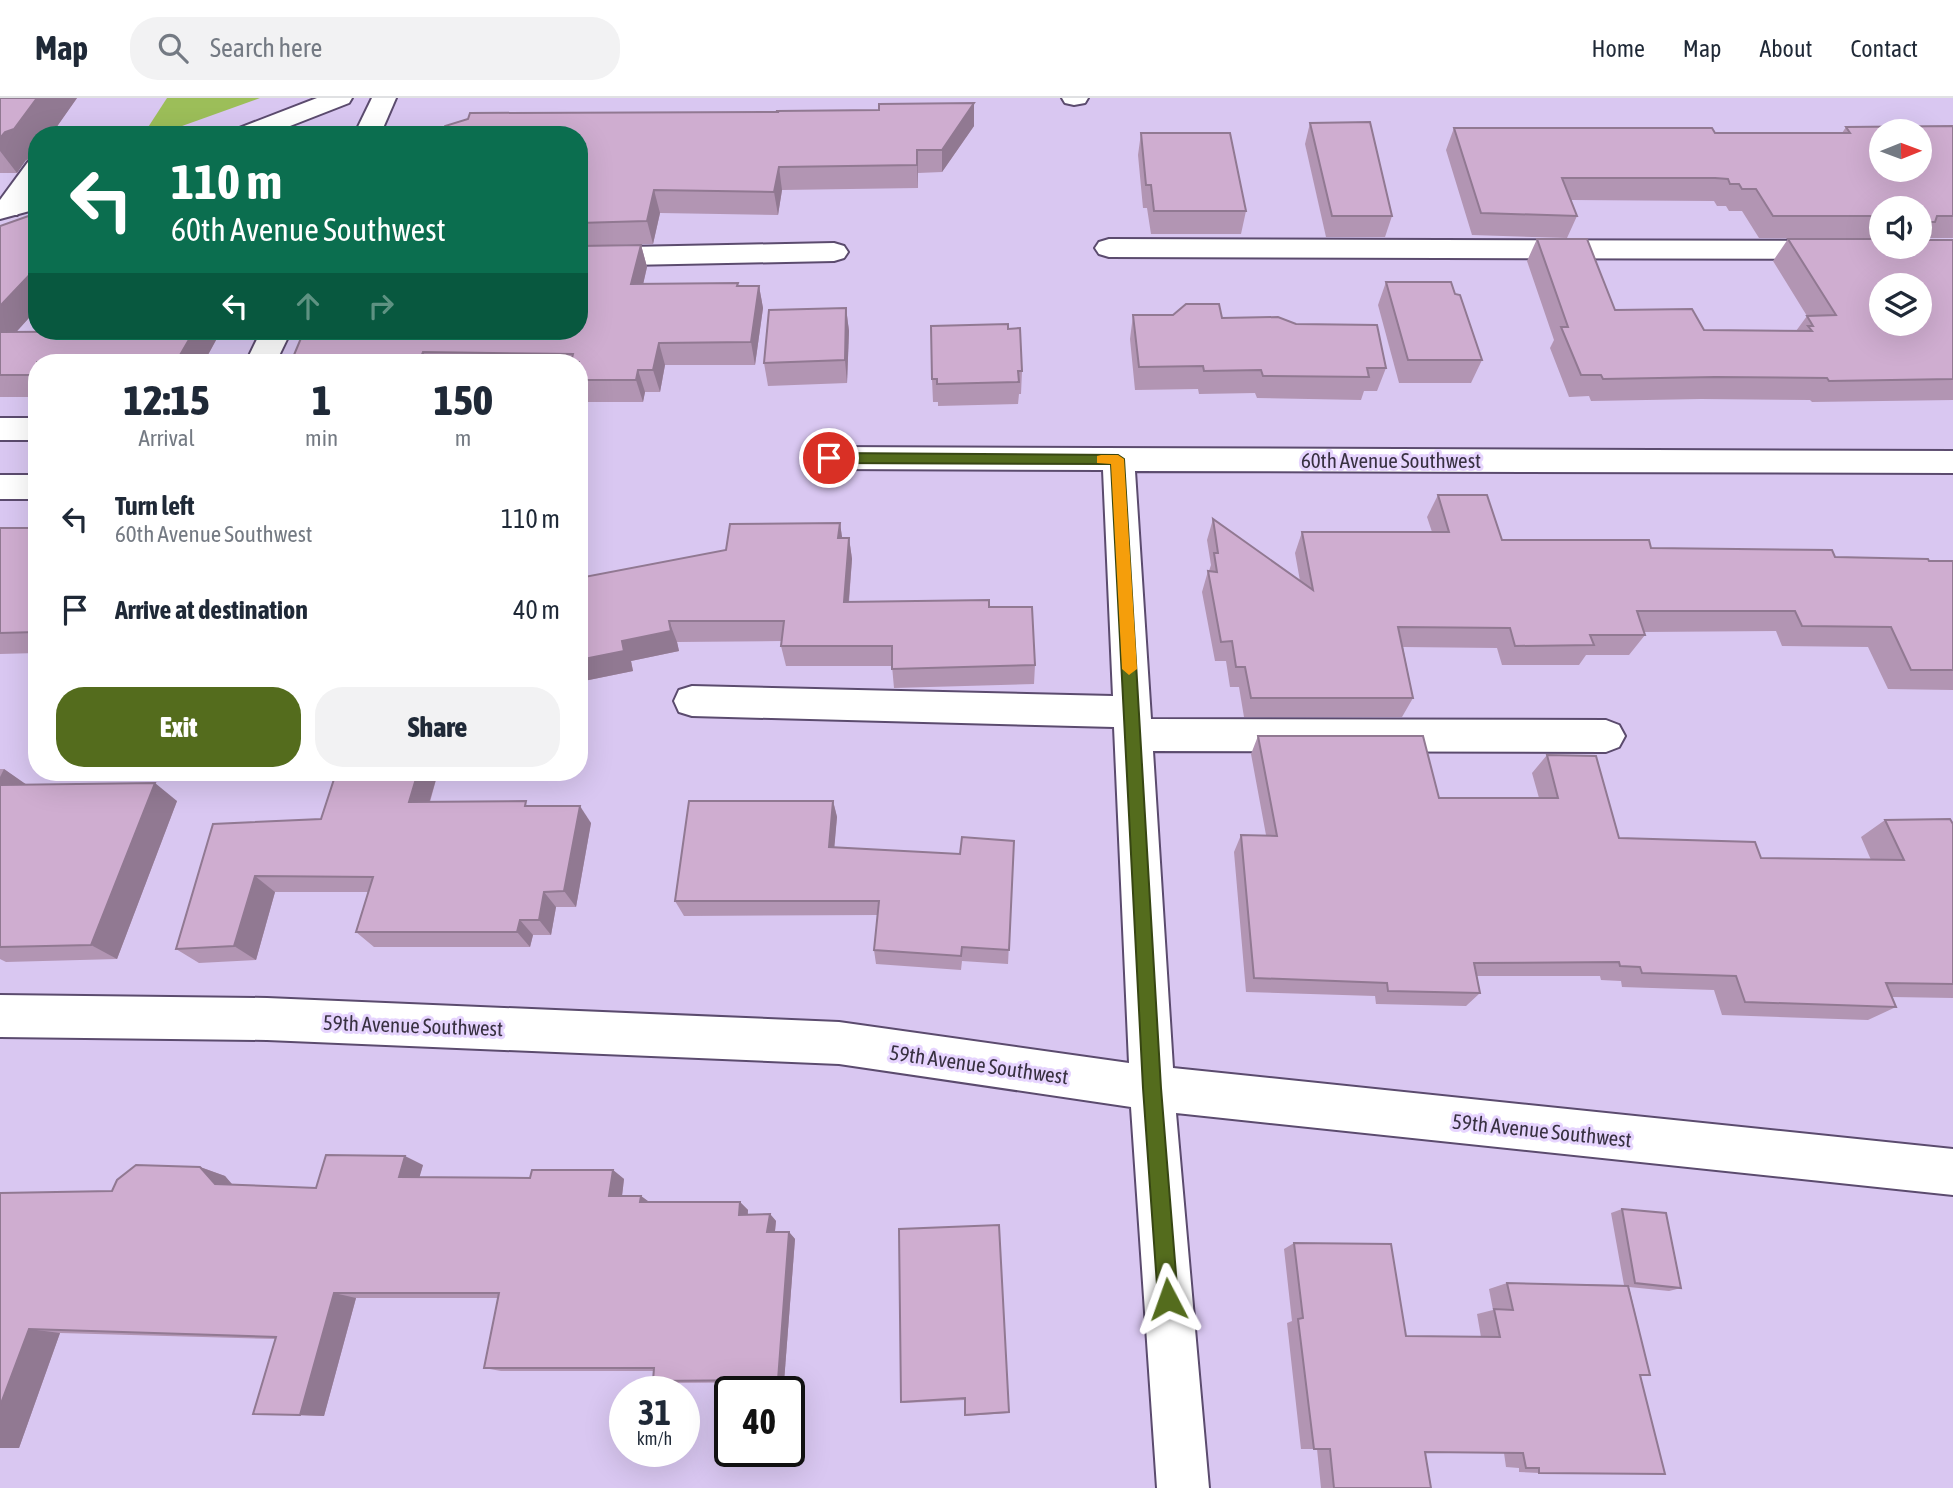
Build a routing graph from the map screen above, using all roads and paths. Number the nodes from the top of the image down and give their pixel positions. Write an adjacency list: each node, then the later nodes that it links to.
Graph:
1 (340, 98): 3 (street)
2 (384, 98): 4 (street)
3 (267, 126)
4 (371, 126)
5 (28, 179): 7 (street)
6 (28, 203): 7 (street)
7 (3, 210)
8 (1109, 248): 9 (street)
9 (1856, 250)
10 (834, 251): 11 (street)
11 (588, 257)
12 (0, 429): 13 (street)
13 (28, 429)
14 (829, 458): 15 (street, 60th Avenue Southwest)
15 (1118, 459): 16 (street, 60th Avenue Southwest); 20 (street)
16 (1953, 462)
17 (28, 486): 18 (street)
18 (0, 487)
19 (692, 701): 20 (street)
20 (1132, 723): 21 (street); 23 (street)
21 (1606, 736)
22 (0, 1016): 23 (street, 59th Avenue Southwest)
23 (1152, 1088): 24 (street, 59th Avenue Southwest); 25 (street)
24 (1953, 1172)
25 (1183, 1488)

